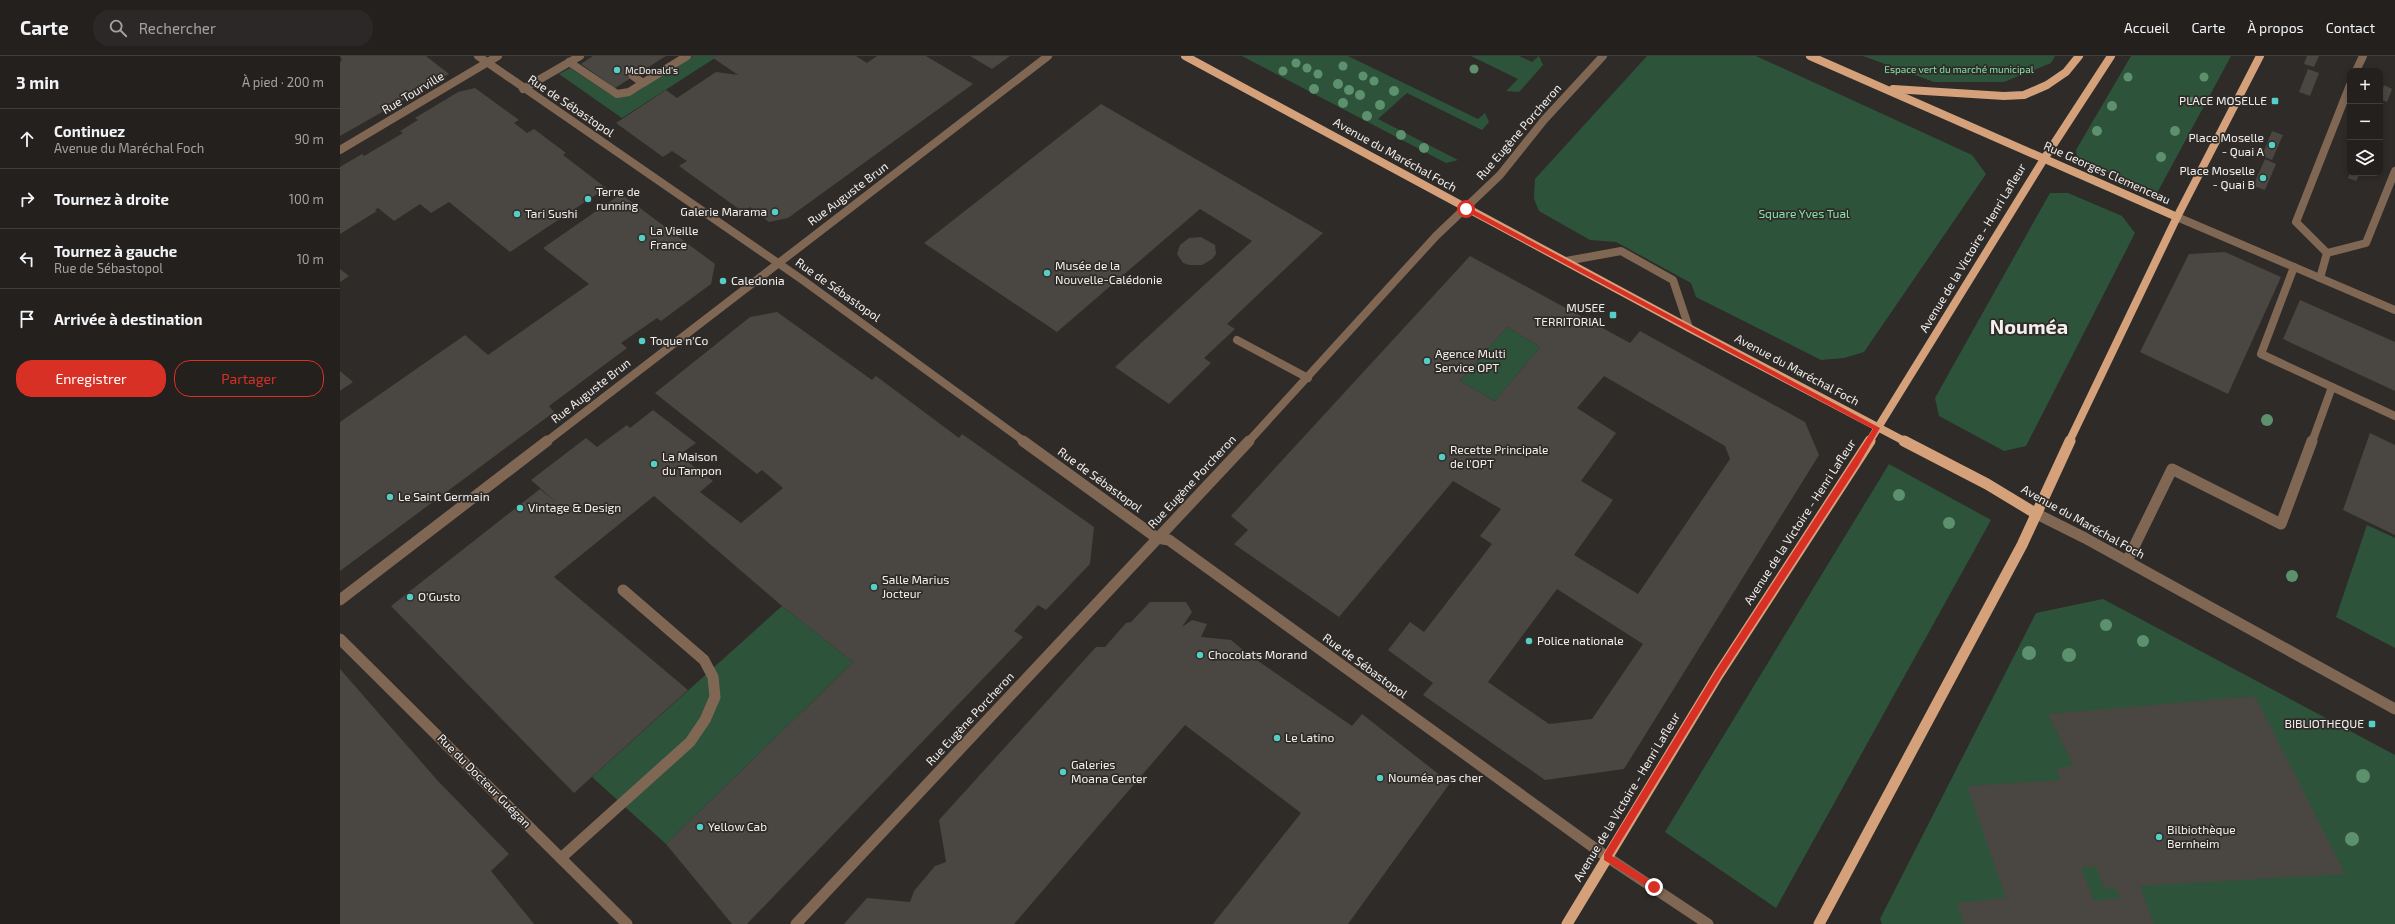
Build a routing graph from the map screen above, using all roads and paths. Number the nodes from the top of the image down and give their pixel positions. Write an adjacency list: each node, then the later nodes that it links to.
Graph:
1 (478, 56): 14 (street, Rue de Sébastopol)
2 (498, 56): 14 (street, Rue Tourville)
3 (580, 56): 13 (street)
4 (687, 56): 17 (street)
5 (1048, 56): 28 (street, Rue Auguste Brun)
6 (1185, 56): 24 (main road, Avenue du Maréchal Foch)
7 (1603, 56): 24 (street, Rue Eugène Porcheron)
8 (1810, 56): 19 (main road, Rue Georges Clemenceau)
9 (2079, 56): 19 (main road)
10 (2111, 56): 22 (main road, Avenue de la Victoire - Henri Lafleur)
11 (2260, 56): 25 (main road)
12 (2363, 56): 15 (street)
13 (569, 62): 17 (street); 18 (street)
14 (486, 63): 18 (street, Rue de Sébastopol); 21 (street, Rue Tourville)
15 (2357, 68)
16 (633, 76): 17 (street)
17 (643, 83)
18 (523, 89): 28 (street, Rue de Sébastopol)
19 (1885, 89): 22 (main road, Rue Georges Clemenceau)
20 (2347, 93): 26 (street)
21 (340, 150)
22 (2044, 159): 25 (main road, Rue Georges Clemenceau); 37 (main road, Avenue de la Victoire - Henri Lafleur)
23 (2395, 171): 26 (street)
24 (1466, 209): 27 (main road, Avenue du Maréchal Foch); 34 (street, Rue Eugène Porcheron)
25 (2177, 217): 29 (street, Rue Georges Clemenceau); 38 (main road)
26 (2327, 253): 30 (street)
27 (1566, 261): 32 (main road, Avenue du Maréchal Foch); 32 (street)
28 (777, 263): 39 (street, Rue de Sébastopol); 42 (street, Rue Auguste Brun)
29 (2294, 267): 30 (street, Rue Georges Clemenceau); 35 (street)
30 (2320, 278): 31 (street, Rue Georges Clemenceau)
31 (2395, 307)
32 (1689, 328): 37 (main road, Avenue du Maréchal Foch)
33 (1237, 340): 34 (street)
34 (1308, 378): 39 (street, Rue Eugène Porcheron)
35 (2332, 387): 36 (street); 40 (street)
36 (2395, 416)
37 (1877, 428): 38 (main road, Avenue du Maréchal Foch); 45 (main road, Avenue de la Victoire - Henri Lafleur)
38 (2035, 513): 40 (street, Avenue du Maréchal Foch); 51 (main road)
39 (1157, 538): 45 (street, Rue de Sébastopol); 48 (street, Rue Eugène Porcheron)
40 (2127, 561): 44 (street, Avenue du Maréchal Foch)
41 (623, 590): 46 (street)
42 (340, 600)
43 (340, 639): 46 (street, Rue du Docteur Guégan)
44 (2395, 710)
45 (1607, 857): 49 (main road, Avenue de la Victoire - Henri Lafleur); 50 (street, Rue de Sébastopol)
46 (561, 858): 47 (street, Rue du Docteur Guégan)
47 (627, 924)
48 (796, 924)
49 (1567, 924)
50 (1708, 924)
51 (1819, 924)

